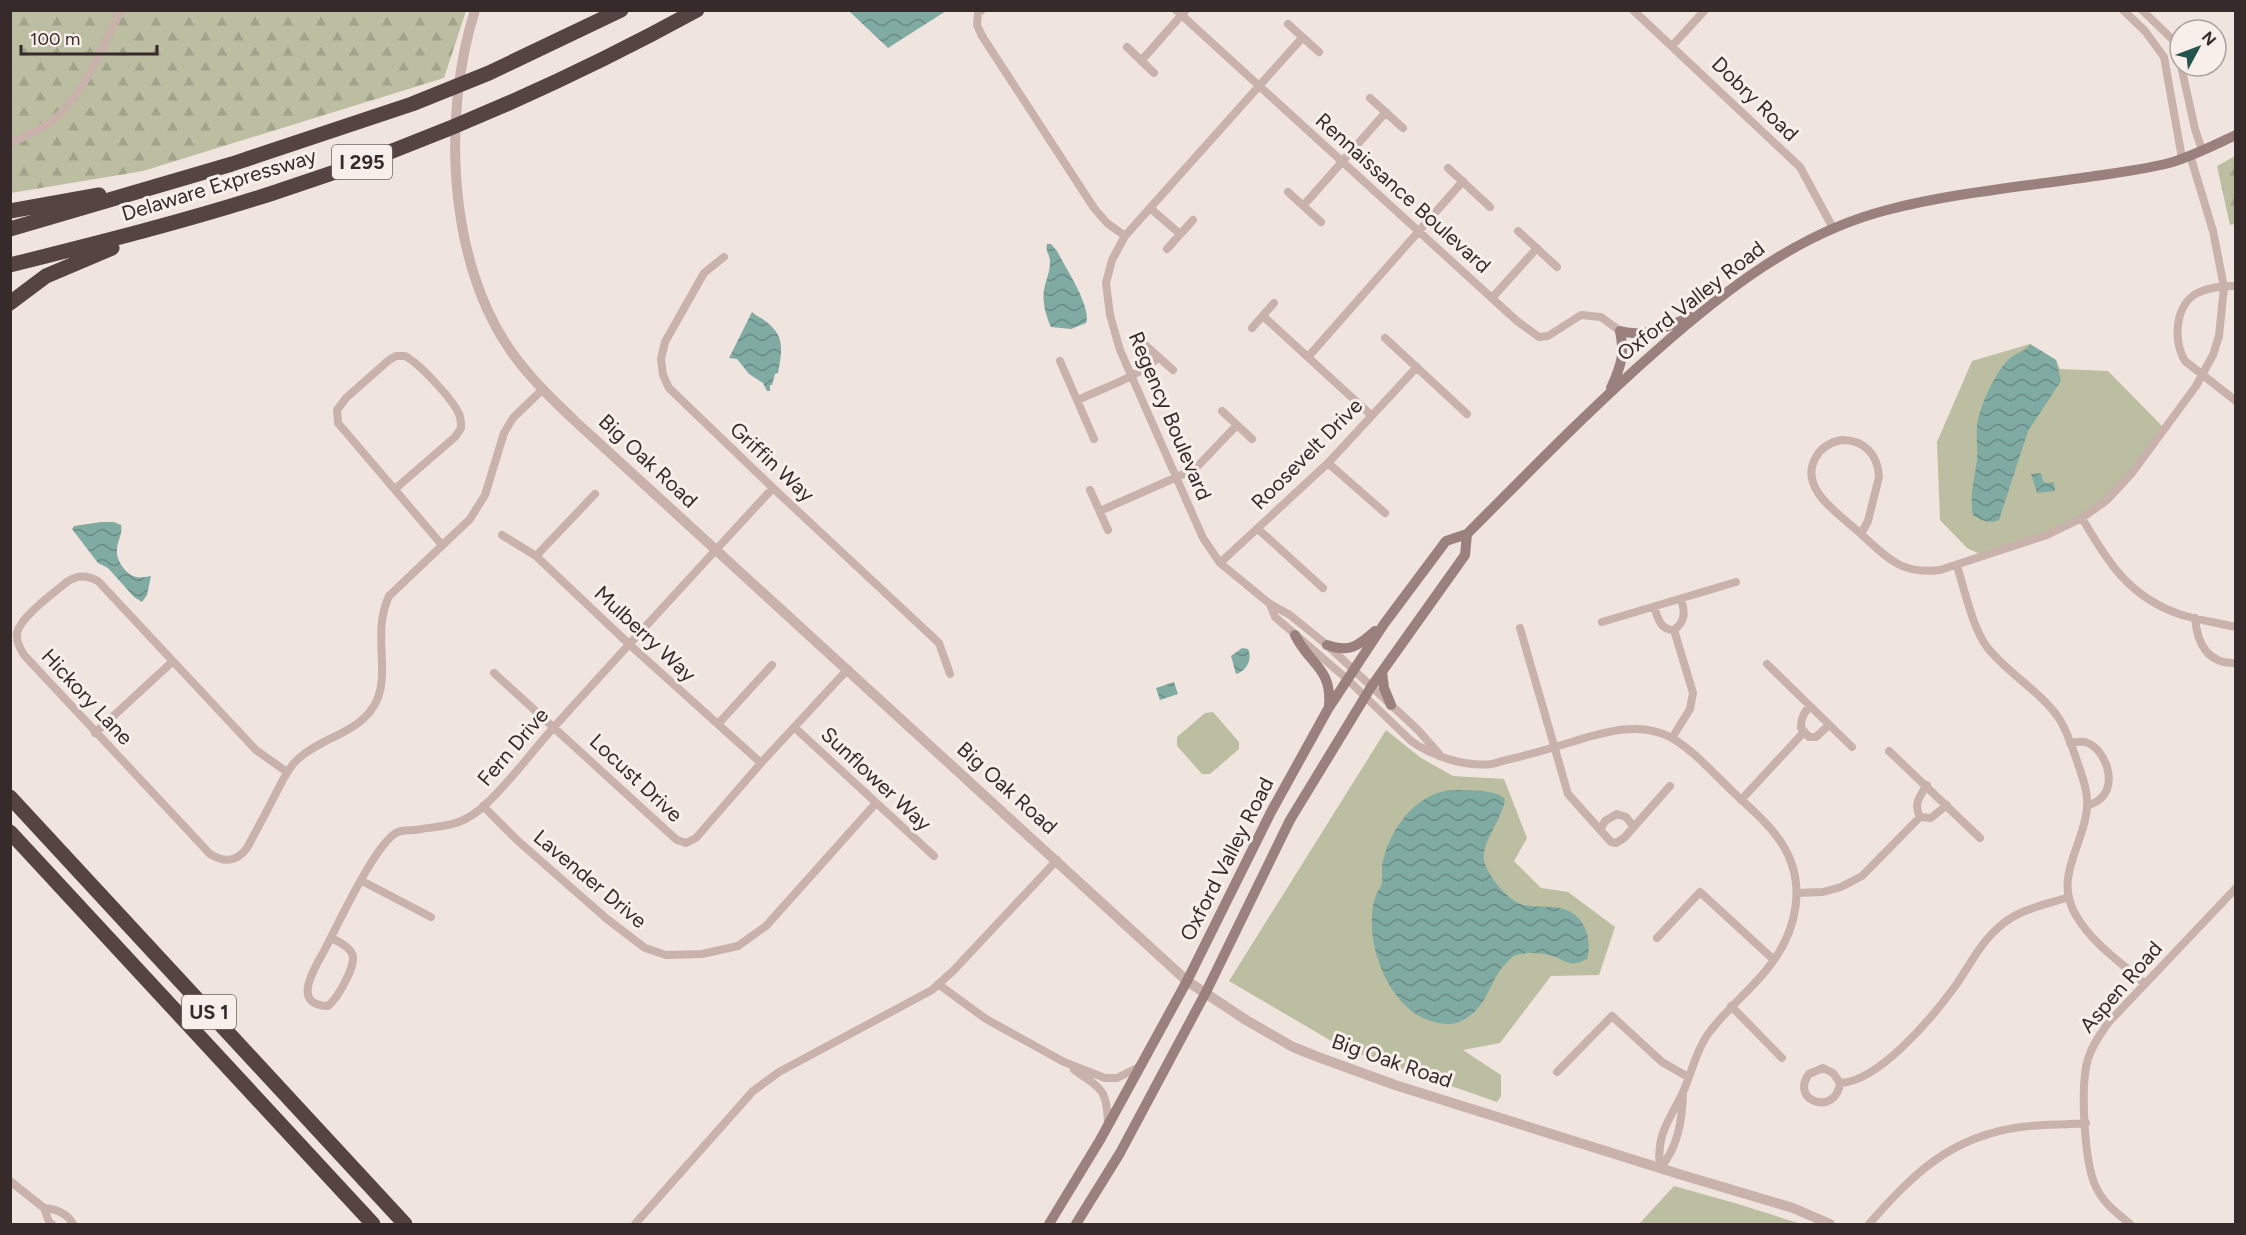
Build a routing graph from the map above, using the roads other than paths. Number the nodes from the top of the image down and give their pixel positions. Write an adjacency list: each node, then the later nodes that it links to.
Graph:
1 (121, 10): 25 (street)
2 (476, 10): 69 (street, Big Oak Road)
3 (621, 10): 30 (highway, I 295)
4 (696, 10): 37 (highway, Delaware Expressway / I 295)
5 (982, 10): 45 (street)
6 (1633, 10): 14 (street, Dobry Road)
7 (1705, 10): 14 (street)
8 (2123, 10): 27 (street)
9 (2142, 10): 12 (street)
10 (1181, 12): 17 (street); 20 (street, Rennaissance Boulevard)
11 (1287, 24): 13 (street)
12 (2168, 35)
13 (1302, 38): 16 (street); 20 (street, Regency Boulevard)
14 (1672, 46): 40 (street, Dobry Road)
15 (1126, 47): 17 (street)
16 (1319, 52)
17 (1141, 61): 18 (street)
18 (1154, 73)
19 (2183, 78): 26 (street)
20 (1260, 87): 28 (street, Rennaissance Boulevard); 35 (street, Regency Boulevard)
21 (1370, 98): 22 (street)
22 (1386, 112): 23 (street); 28 (street)
23 (1403, 128)
24 (2235, 135): 26 (main road, Oxford Valley Road)
25 (10, 143)
26 (2202, 150): 27 (main road, Oxford Valley Road)
27 (2186, 156): 40 (main road, Oxford Valley Road); 51 (street)
28 (1341, 161): 33 (street); 43 (street, Rennaissance Boulevard)
29 (1448, 168): 31 (street)
30 (178, 180): 36 (highway); 41 (highway, I 295)
31 (1463, 181): 34 (street); 43 (street)
32 (1288, 192): 33 (street)
33 (1303, 206): 39 (street)
34 (1490, 207)
35 (1150, 208): 44 (street); 45 (street, Regency Boulevard)
36 (10, 211)
37 (189, 218): 49 (highway, Delaware Expressway / I 295); 54 (highway)
38 (1193, 220): 44 (street)
39 (1321, 222)
40 (1833, 228): 56 (main road, Oxford Valley Road)
41 (10, 229)
42 (1518, 231): 46 (street)
43 (1419, 232): 53 (street, Rennaissance Boulevard); 63 (street)
44 (1180, 234): 47 (street)
45 (1125, 236): 67 (street, Regency Boulevard)
46 (1537, 248): 50 (street); 53 (street)
47 (1167, 249)
48 (724, 257): 81 (street, Griffin Way)
49 (10, 265)
50 (1557, 267)
51 (2224, 286): 52 (street); 68 (street); 68 (street)
52 (2235, 286)
53 (1492, 298): 59 (street, Rennaissance Boulevard)
54 (10, 303)
55 (1274, 303): 57 (street)
56 (1699, 314): 59 (main road); 70 (main road, Oxford Valley Road)
57 (1263, 316): 58 (street); 63 (street)
58 (1252, 328)
59 (1620, 331): 70 (main road)
60 (1385, 338): 65 (street)
61 (1143, 343): 62 (street)
62 (1159, 357): 66 (street); 67 (street)
63 (1308, 357): 75 (street)
64 (1060, 361): 71 (street)
65 (1417, 367): 74 (street); 75 (street, Roosevelt Drive)
66 (1173, 370)
67 (1131, 376): 71 (street); 80 (street, Regency Boulevard)
68 (2202, 376): 72 (street); 87 (street)
69 (543, 389): 93 (street, Hickory Lane); 94 (street, Big Oak Road)
70 (1608, 393): 90 (main road, Oxford Valley Road)
71 (1078, 400): 77 (street)
72 (2235, 401)
73 (1222, 411): 76 (street)
74 (1467, 414)
75 (1371, 415): 79 (street, Roosevelt Drive)
76 (1237, 425): 78 (street); 80 (street)
77 (1094, 439)
78 (1252, 439)
79 (1328, 463): 86 (street); 88 (street, Roosevelt Drive)
80 (1177, 477): 85 (street); 96 (street, Regency Boulevard)
81 (773, 488): 94 (street, Fern Drive); 119 (street, Griffin Way)
82 (395, 489): 82 (street); 93 (street)
83 (1090, 490): 85 (street)
84 (595, 494): 95 (street)
85 (1100, 511): 89 (street)
86 (1384, 513)
87 (2082, 518): 97 (street); 103 (street)
88 (1258, 529): 96 (street, Roosevelt Drive); 99 (street)
89 (1108, 530)
90 (1467, 534): 105 (main road, Oxford Valley Road); 117 (main road, Oxford Valley Road)
91 (1861, 534): 91 (street); 97 (street)
92 (502, 535): 95 (street, Mulberry Way)
93 (442, 545): 138 (street, Hickory Lane)
94 (716, 550): 110 (street, Fern Drive); 116 (street, Big Oak Road)
95 (536, 556): 110 (street, Mulberry Way)
96 (1220, 563): 101 (street, Regency Boulevard)
97 (1957, 566): 132 (street)
98 (1736, 582): 100 (street)
99 (1323, 588)
100 (1682, 599): 102 (street); 108 (street)
101 (1270, 604): 109 (street, Regency Boulevard); 111 (street, Regency Boulevard)
102 (1654, 607): 104 (street); 108 (street)
103 (2195, 618): 106 (street); 113 (street)
104 (1602, 622)
105 (1384, 624): 111 (main road); 120 (main road, Oxford Valley Road)
106 (2235, 627)
107 (1520, 628): 134 (street)
108 (1674, 630): 131 (street)
109 (1295, 635): 120 (street, Regency Boulevard); 124 (main road)
110 (630, 645): 125 (street, Mulberry Way); 127 (street, Fern Drive)
111 (1327, 645): 120 (street, Regency Boulevard)
112 (172, 662): 130 (street); 130 (street, Hickory Lane); 138 (street, Hickory Lane)
113 (2235, 663)
114 (1767, 664): 123 (street)
115 (771, 665): 125 (street)
116 (848, 669): 128 (street, Locust Drive); 153 (street, Big Oak Road)
117 (1382, 672): 121 (main road, Oxford Valley Road); 122 (main road)
118 (494, 673): 127 (street, Locust Drive)
119 (950, 674)
120 (1350, 674): 121 (street); 124 (main road, Oxford Valley Road)
121 (1368, 692): 122 (street); 136 (street); 165 (main road, Oxford Valley Road)
122 (1391, 705): 136 (street)
123 (1810, 706): 126 (street); 129 (street)
124 (1328, 709): 162 (main road, Oxford Valley Road)
125 (718, 724): 137 (street, Mulberry Way)
126 (1829, 725): 129 (street); 133 (street)
127 (554, 727): 137 (street, Locust Drive); 144 (street, Fern Drive)
128 (794, 727): 137 (street, Locust Drive); 143 (street, Sunflower Way)
129 (1804, 732): 142 (street)
130 (95, 733): 138 (street, Hickory Lane)
131 (1672, 738): 134 (street); 142 (street)
132 (2070, 743): 146 (street); 146 (street)
133 (1852, 747)
134 (1554, 748): 136 (street); 149 (street)
135 (1889, 750): 140 (street)
136 (1440, 755)
137 (761, 763)
138 (287, 772)
139 (1670, 786): 148 (street)
140 (1927, 786): 145 (street); 147 (street)
141 (12, 798): 184 (highway, US 1)
142 (1741, 800): 156 (street)
143 (876, 803): 144 (street, Lavender Drive); 152 (street, Sunflower Way)
144 (483, 806): 154 (street, Fern Drive)
145 (1947, 806): 147 (street); 151 (street)
146 (2087, 806): 157 (street)
147 (1920, 817): 156 (street)
148 (1634, 827): 149 (street); 149 (street)
149 (1600, 830)
150 (10, 832): 178 (highway, US 1)
151 (1980, 838)
152 (934, 856)
153 (1057, 860): 162 (street, Big Oak Road); 163 (street)
154 (362, 881): 158 (street); 159 (street, Fern Drive)
155 (2235, 888): 164 (street, Aspen Road)
156 (1797, 893): 161 (street)
157 (2070, 897): 164 (street); 172 (street)
158 (431, 917)
159 (331, 938): 159 (street, Fern Drive)
160 (1658, 938): 161 (street)
161 (1774, 960): 166 (street)
162 (1187, 981): 165 (street, Big Oak Road); 169 (main road, Oxford Valley Road)
163 (938, 984): 168 (street); 185 (street)
164 (2145, 984): 174 (street, Aspen Road)
165 (1206, 992): 176 (street, Big Oak Road); 187 (main road, Oxford Valley Road)
166 (1731, 1006): 167 (street); 171 (street)
167 (1782, 1058)
168 (1064, 1062): 169 (street); 175 (street)
169 (1140, 1067): 175 (main road, Oxford Valley Road)
170 (1557, 1072): 171 (street)
171 (1688, 1077): 173 (street)
172 (1840, 1083): 172 (street)
173 (1683, 1092): 176 (street); 176 (street)
174 (2086, 1123): 189 (street); 190 (street, Aspen Road)
175 (1108, 1124): 186 (main road, Oxford Valley Road)
176 (1660, 1168): 188 (street, Big Oak Road)
177 (10, 1181): 179 (street)
178 (345, 1195): 182 (highway); 183 (highway, US 1)
179 (44, 1208): 180 (street); 181 (street)
180 (52, 1224)
181 (72, 1224)
182 (367, 1224)
183 (373, 1224)
184 (405, 1224)
185 (635, 1224)
186 (1049, 1224)
187 (1076, 1224)
188 (1830, 1224)
189 (1869, 1224)
190 (2130, 1224)

